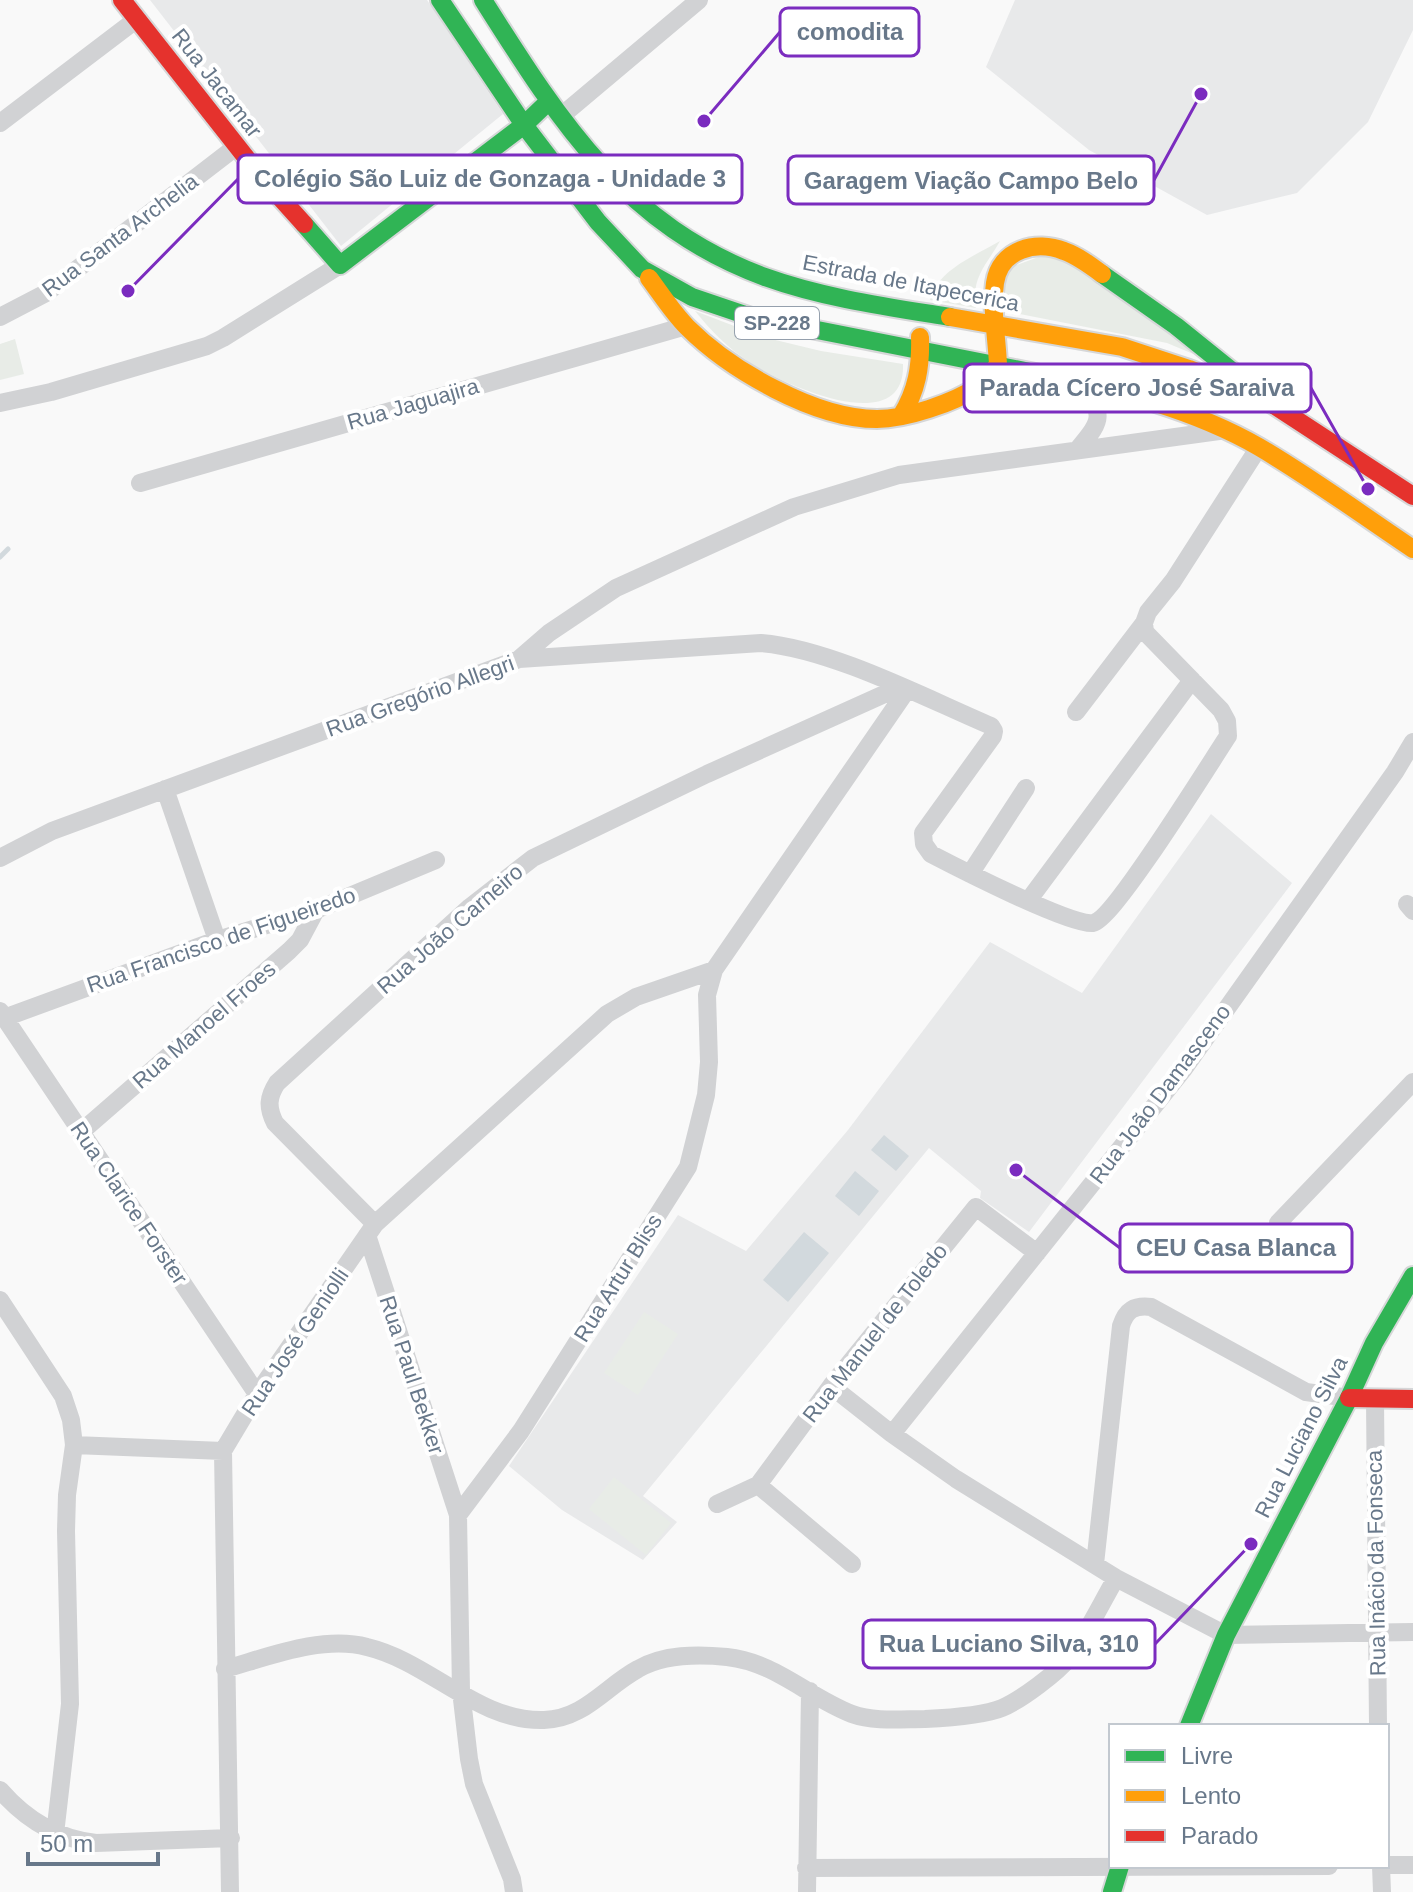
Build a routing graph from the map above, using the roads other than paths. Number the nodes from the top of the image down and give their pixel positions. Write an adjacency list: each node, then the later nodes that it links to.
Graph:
1 (122, 0): 5 (main road, Rua Jacamar)
2 (440, 0): 9 (main road, SP-228)
3 (483, 0): 6 (main road, Estrada de Itapecerica / SP-228)
4 (699, 0): 7 (street)
5 (137, 19): 8 (street); 10 (main road, Rua Jacamar)
6 (548, 102): 7 (main road, Estrada de Itapecerica / SP-228); 9 (main road)
7 (560, 117): 13 (main road, Estrada de Itapecerica / SP-228)
8 (0, 123)
9 (524, 125): 11 (main road); 12 (main road, SP-228)
10 (237, 146): 11 (main road, Rua Jacamar); 14 (street, Rua Santa Archelia)
11 (340, 265): 21 (street)
12 (642, 269): 16 (main road); 17 (main road, SP-228)
13 (921, 311): 15 (main road, Estrada de Itapecerica / SP-228); 17 (main road)
14 (0, 317)
15 (998, 325): 18 (main road); 20 (main road, Estrada de Itapecerica / SP-228); 20 (main road)
16 (686, 326): 22 (main road); 26 (street, Rua Jaguajira)
17 (921, 351): 18 (main road, SP-228); 22 (main road)
18 (998, 365): 19 (main road, SP-228); 22 (main road)
19 (1079, 382): 23 (main road, SP-228); 25 (street)
20 (1268, 400): 27 (main road, Estrada de Itapecerica / SP-228)
21 (0, 403)
22 (901, 416)
23 (1226, 431): 24 (main road, SP-228); 25 (street)
24 (1259, 447): 28 (main road, SP-228); 29 (street)
25 (1078, 449): 30 (street)
26 (140, 483)
27 (1413, 496)
28 (1413, 549)
29 (1144, 623): 31 (street); 33 (street)
30 (519, 659): 32 (street, Rua Gregório Allegri); 36 (street, Rua Gregório Allegri)
31 (1192, 680): 40 (street); 40 (street)
32 (904, 689): 39 (street, Rua Gregório Allegri); 43 (street, Rua Artur Bliss); 48 (street, Rua João Carneiro)
33 (1076, 712)
34 (1413, 742): 49 (street, Rua João Damasceno)
35 (1026, 788): 39 (street)
36 (165, 789): 37 (street, Rua Gregório Allegri); 42 (street)
37 (0, 858)
38 (436, 860): 41 (street, Rua Francisco de Figueiredo)
39 (970, 874): 40 (street)
40 (1028, 901)
41 (316, 910): 42 (street, Rua Francisco de Figueiredo); 46 (street, Rua Manoel Froes)
42 (217, 940): 44 (street, Rua Francisco de Figueiredo)
43 (714, 970): 48 (street, Rua José Geniolli); 63 (street, Rua Artur Bliss)
44 (2, 1014): 46 (street, Rua Clarice Forster)
45 (1413, 1082): 47 (street)
46 (81, 1132): 54 (street, Rua Clarice Forster)
47 (1278, 1223)
48 (371, 1230): 54 (street, Rua José Geniolli); 63 (street, Rua Paul Bekker)
49 (1037, 1253): 53 (street, Rua Manuel de Toledo); 58 (street, Rua João Damasceno)
50 (1413, 1276): 52 (main road, Rua Luciano Silva)
51 (0, 1300): 59 (street)
52 (1374, 1343): 55 (main road, Rua Luciano Silva); 57 (main road, Rua Luciano Silva)
53 (831, 1386): 58 (street); 61 (street, Rua Manuel de Toledo)
54 (257, 1394): 60 (street, Rua José Geniolli)
55 (1349, 1398): 57 (main road); 65 (street); 69 (main road, Rua Luciano Silva)
56 (1413, 1399): 57 (main road)
57 (1375, 1400): 68 (street, Rua Inácio da Fonseca)
58 (892, 1434): 65 (street)
59 (74, 1445): 60 (street); 76 (street)
60 (223, 1451): 70 (street)
61 (758, 1485): 62 (street, Rua Manuel de Toledo); 64 (street)
62 (717, 1504)
63 (458, 1515): 71 (street)
64 (852, 1564)
65 (1095, 1564): 66 (street)
66 (1116, 1578): 69 (street); 72 (street)
67 (1413, 1632): 68 (street)
68 (1376, 1633): 69 (street); 74 (street, Rua Inácio da Fonseca)
69 (1226, 1635): 73 (main road, Rua Luciano Silva)
70 (225, 1669): 71 (street); 77 (street)
71 (461, 1691): 72 (street); 85 (street)
72 (810, 1691): 81 (street)
73 (1190, 1724)
74 (1378, 1724)
75 (0, 1790): 76 (street)
76 (55, 1834): 77 (street)
77 (231, 1838): 84 (street)
78 (1413, 1865): 79 (street)
79 (1389, 1866)
80 (1109, 1867): 81 (street)
81 (806, 1868): 86 (street)
82 (1120, 1868): 87 (main road)
83 (1384, 1868): 88 (street)
84 (230, 1892)
85 (514, 1892)
86 (807, 1892)
87 (1112, 1892)
88 (1382, 1892)

